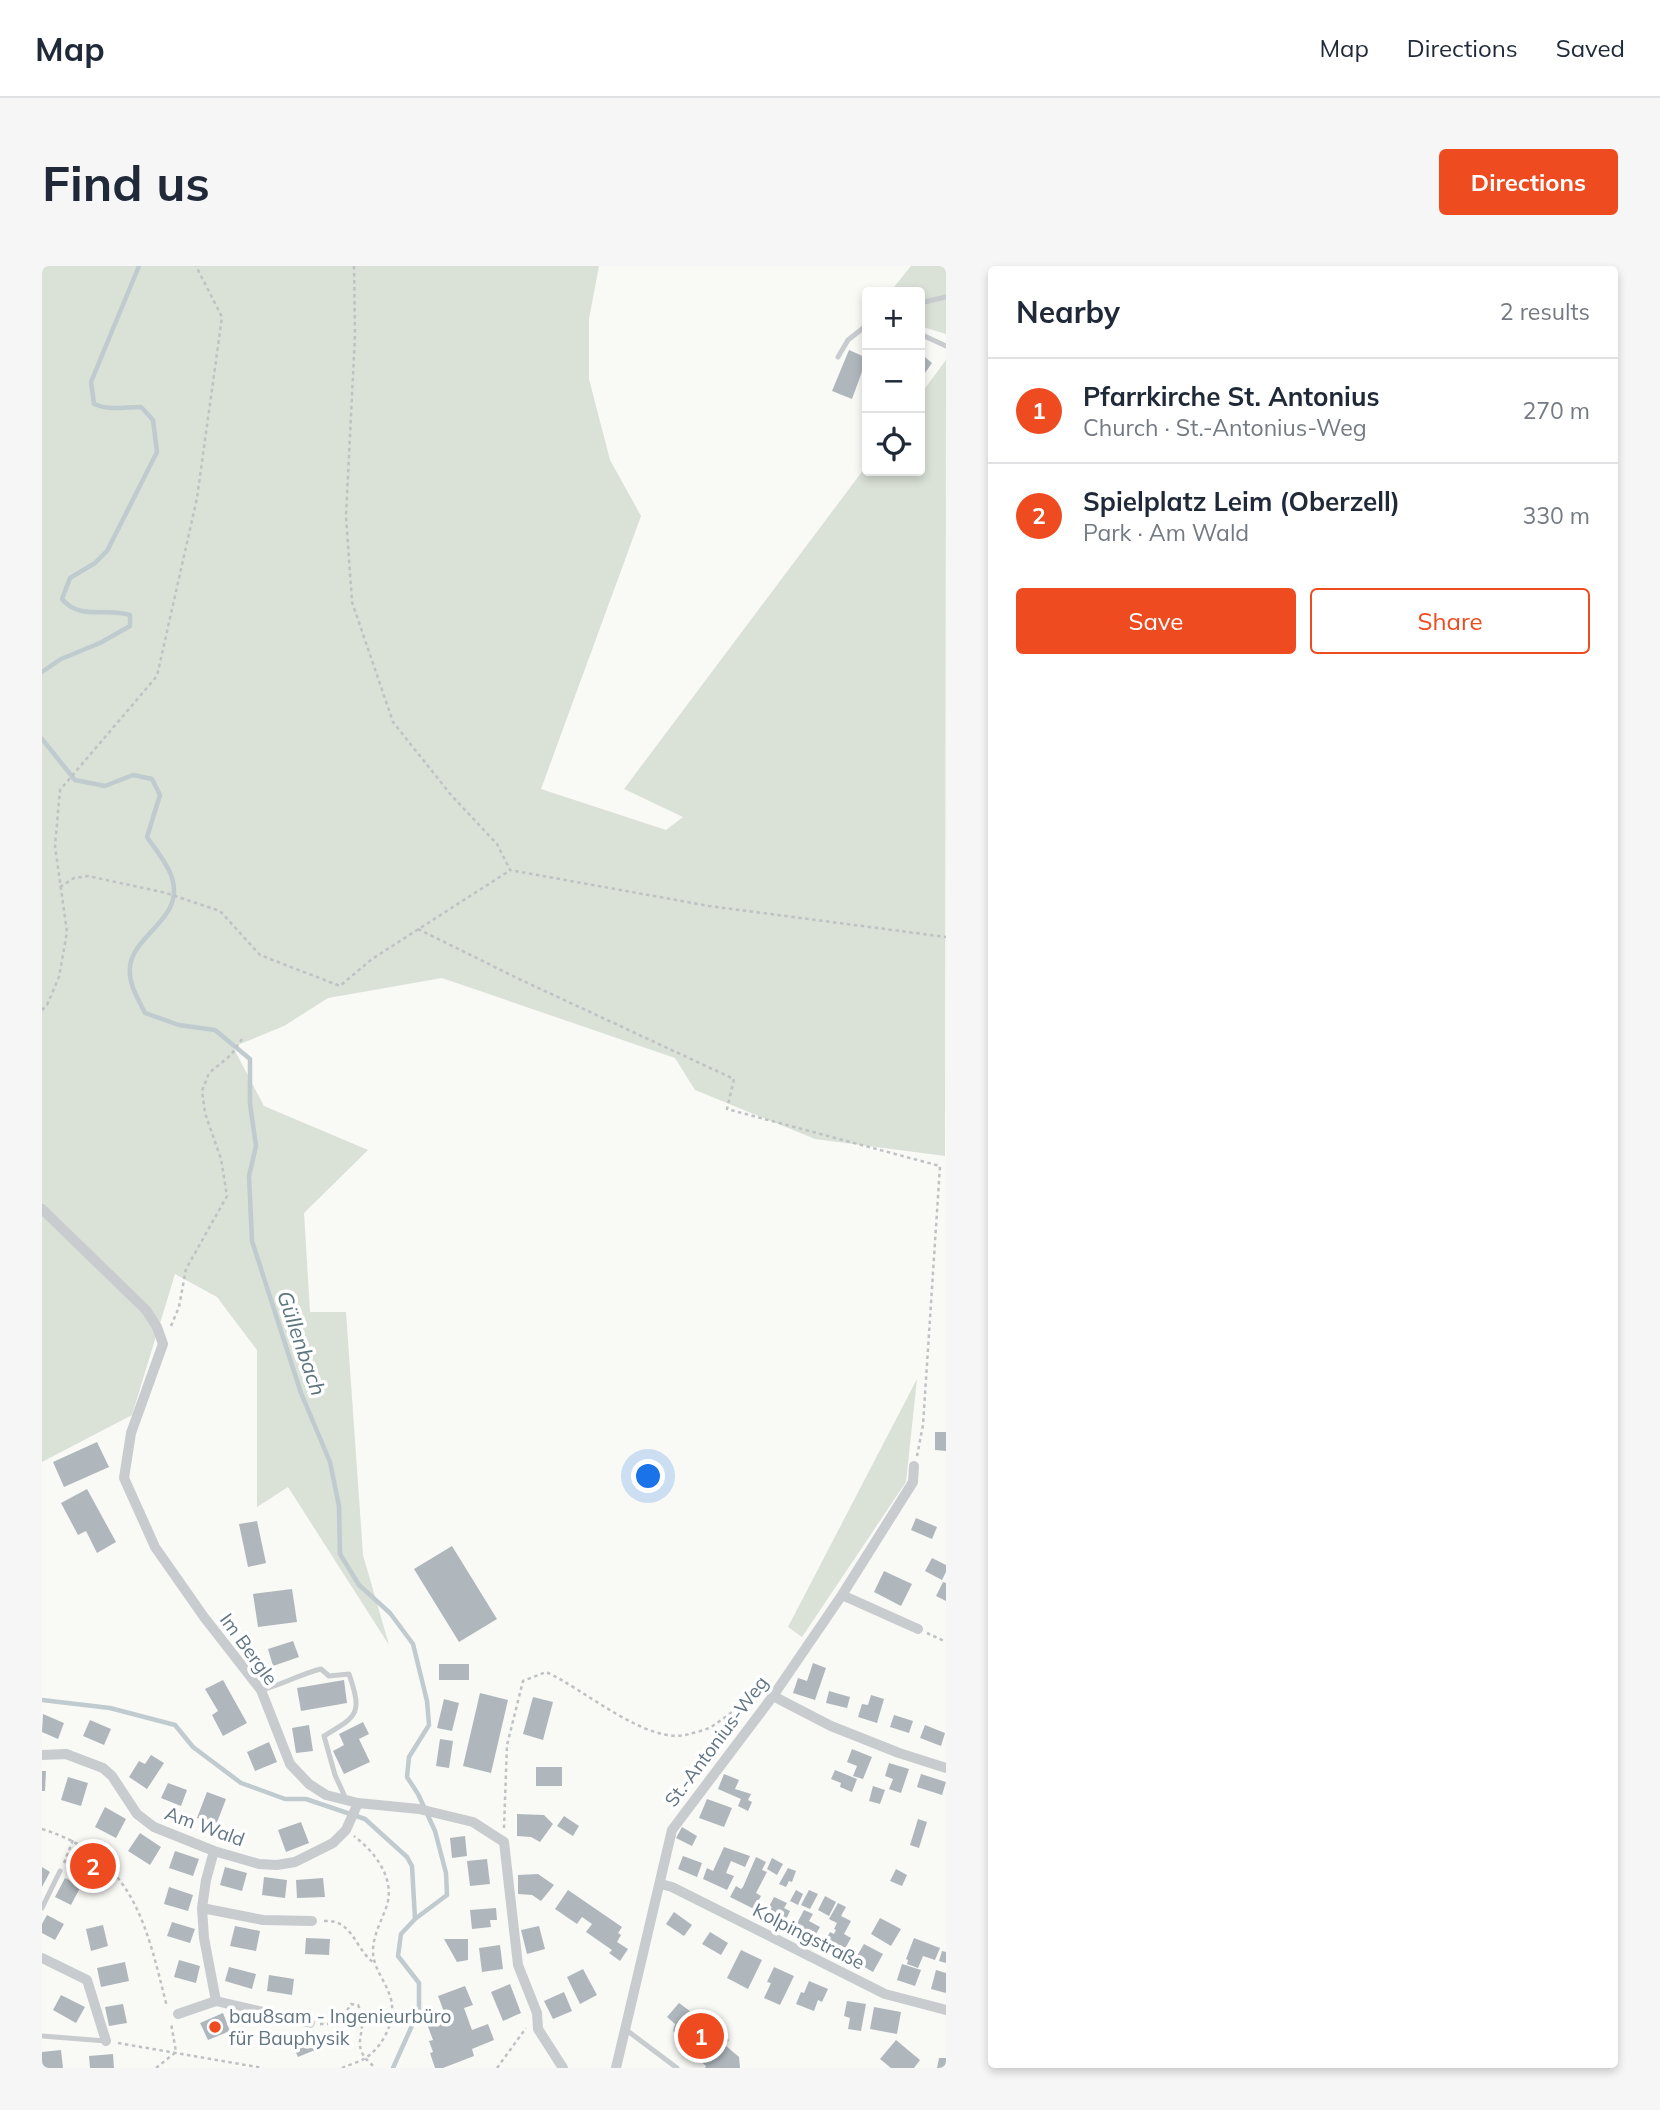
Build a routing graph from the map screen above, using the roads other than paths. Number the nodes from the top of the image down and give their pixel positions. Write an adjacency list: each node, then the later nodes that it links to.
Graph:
1 (946, 298): 2 (lane)
2 (925, 302)
3 (862, 329): 6 (lane)
4 (925, 336): 5 (lane)
5 (946, 346)
6 (838, 357)
7 (42, 1209): 11 (street, Im Bergle)
8 (914, 1466): 9 (street, St.-Antonius-Weg)
9 (842, 1595): 10 (street); 12 (street, St.-Antonius-Weg)
10 (918, 1629)
11 (261, 1690): 15 (street, Im Bergle); 15 (lane)
12 (773, 1696): 14 (street); 18 (street, St.-Antonius-Weg)
13 (42, 1755): 16 (street, Am Wald)
14 (946, 1768)
15 (354, 1803): 16 (street, Am Wald); 30 (street, Im Bergle)
16 (214, 1851): 20 (street)
17 (60, 1871): 19 (lane)
18 (661, 1884): 24 (street, Kolpingstraße); 27 (street, St.-Antonius-Weg)
19 (42, 1908)
20 (202, 1908): 21 (street); 23 (street)
21 (312, 1921)
22 (42, 1958): 29 (street)
23 (216, 2001): 25 (street); 26 (street)
24 (946, 2010)
25 (178, 2014)
26 (310, 2023)
27 (625, 2029): 31 (street, St.-Antonius-Weg); 32 (lane)
28 (42, 2036): 29 (lane)
29 (106, 2041)
30 (563, 2068)
31 (616, 2068)
32 (677, 2068)

